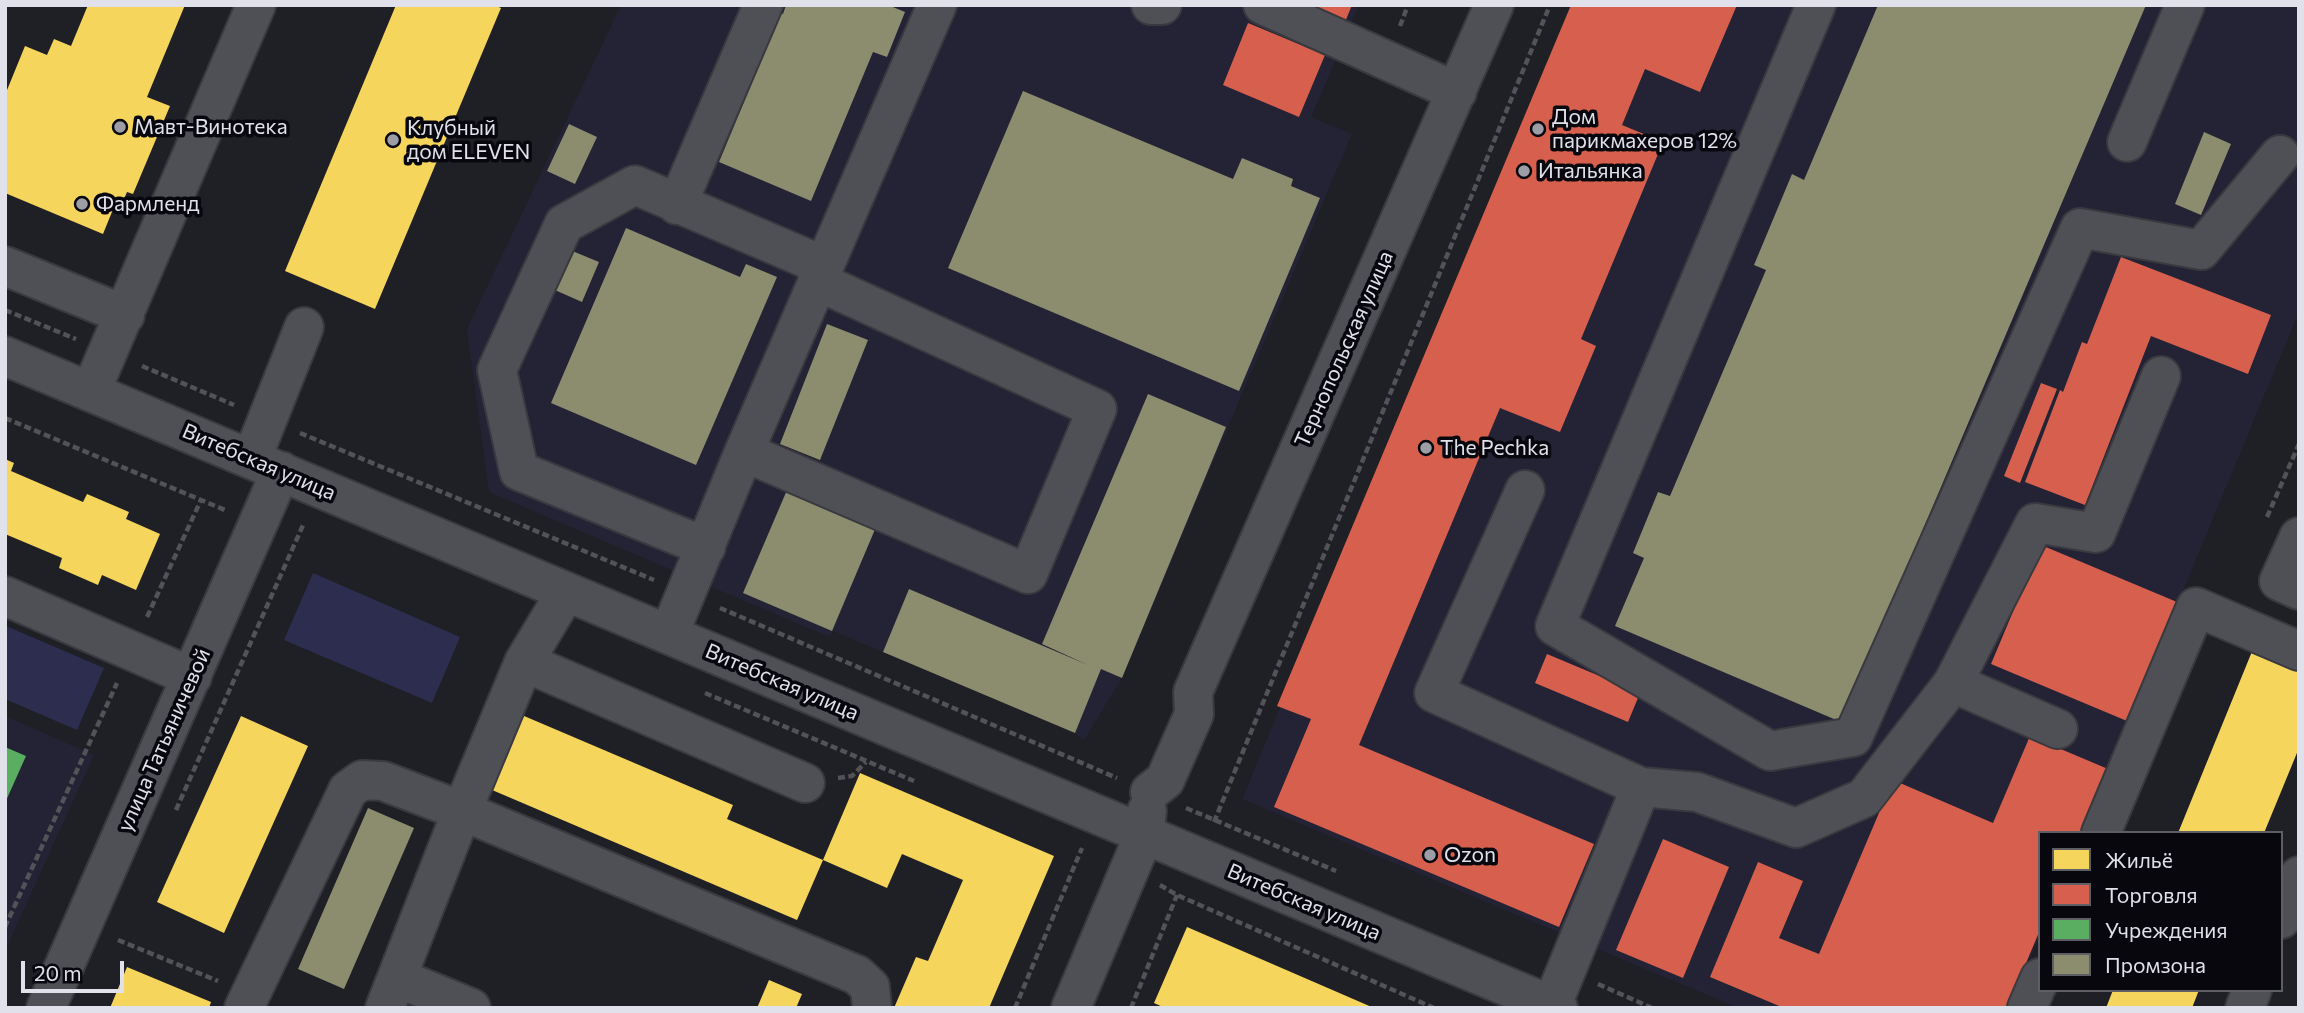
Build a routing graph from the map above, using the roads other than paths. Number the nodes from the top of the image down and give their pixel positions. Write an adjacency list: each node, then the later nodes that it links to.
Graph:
1 (256, 5): 16 (street)
2 (763, 5): 13 (street)
3 (937, 5): 15 (street)
4 (1151, 5): 5 (street)
5 (1162, 5)
6 (1263, 5): 10 (street)
7 (1494, 5): 10 (street, Тернопольская улица)
8 (1816, 5): 12 (street)
9 (2185, 5): 11 (street)
10 (1457, 92): 39 (street, Тернопольская улица)
11 (2127, 142)
12 (2280, 155)
13 (677, 205): 15 (street); 25 (street)
14 (5, 266): 16 (street)
15 (820, 274): 21 (street); 21 (street)
16 (125, 315): 20 (street)
17 (304, 327): 22 (street, улица Татьяничевой)
18 (5, 356): 20 (street, Витебская улица)
19 (2161, 376): 33 (street)
20 (91, 391): 22 (street, Витебская улица)
21 (744, 452): 25 (street)
22 (267, 465): 27 (street, Витебская улица); 32 (street, улица Татьяничевой)
23 (1525, 490): 36 (street)
24 (2299, 537): 26 (street)
25 (706, 547): 29 (street)
26 (2299, 590)
27 (566, 592): 29 (street, Витебская улица); 31 (street)
28 (5, 596): 32 (street)
29 (669, 634): 39 (street, Витебская улица)
30 (2296, 643): 38 (street)
31 (524, 662): 35 (street); 37 (street)
32 (192, 677): 46 (street, улица Татьяничевой)
33 (1953, 683): 34 (street); 36 (street)
34 (2058, 729)
35 (805, 783)
36 (1642, 787): 45 (street)
37 (462, 810): 43 (street); 44 (street); 48 (street)
38 (2102, 831)
39 (1144, 835): 45 (street, Витебская улица); 49 (street, Тернопольская улица)
40 (2299, 876): 41 (street)
41 (2283, 914)
42 (2038, 983): 50 (street)
43 (391, 993): 47 (street)
44 (247, 1001)
45 (1555, 1007)
46 (46, 1008)
47 (471, 1008)
48 (872, 1008)
49 (1071, 1008)
50 (2027, 1008)

